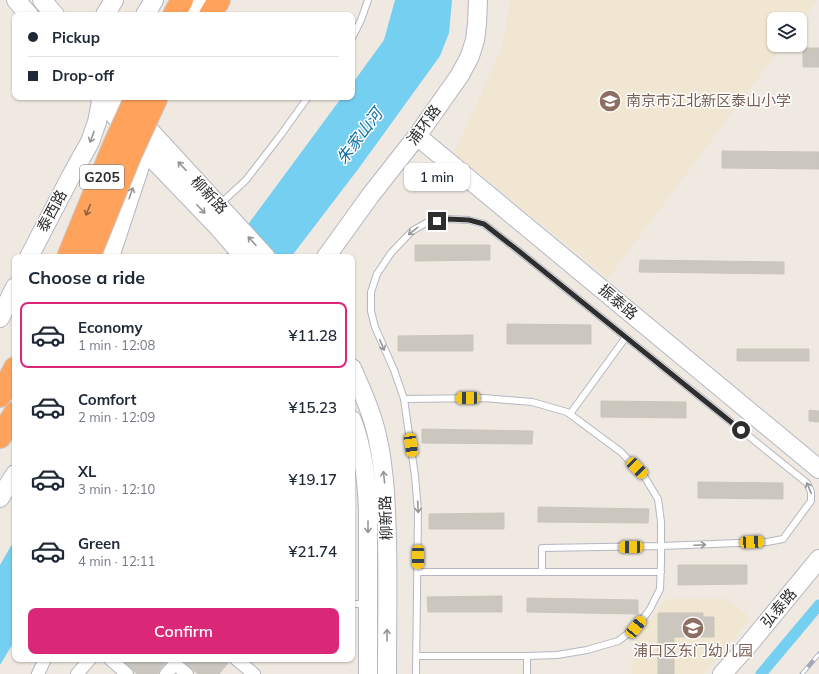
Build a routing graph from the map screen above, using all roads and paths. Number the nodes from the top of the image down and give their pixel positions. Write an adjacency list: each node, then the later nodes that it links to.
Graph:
1 (16, 0): 11 (main road)
2 (42, 0): 12 (main road)
3 (114, 0): 13 (main road)
4 (154, 0): 14 (main road)
5 (182, 0): 15 (highway)
6 (200, 0): 16 (main road)
7 (207, 0): 17 (highway)
8 (219, 0): 18 (highway)
9 (368, 0): 19 (lane)
10 (478, 0): 28 (main road, 浦环路)
11 (26, 12)
12 (52, 12)
13 (107, 12)
14 (147, 12)
15 (176, 12)
16 (195, 12)
17 (201, 12)
18 (212, 12)
19 (355, 32)
20 (100, 100): 32 (main road, 泰西路, one-way to 32)
21 (102, 100): 29 (main road, 柳新路)
22 (124, 100): 27 (main road, 柳新路)
23 (135, 100): 33 (highway, G205, one-way to 33, bridge)
24 (162, 100): 34 (highway, G205, bridge)
25 (163, 100): 27 (main road)
26 (306, 100): 30 (lane)
27 (152, 133): 29 (main road); 30 (main road, 柳新路, one-way to 27)
28 (417, 136): 38 (main road, 浦环路); 50 (main road, 振泰路)
29 (145, 151): 31 (main road, 柳新路, one-way to 31); 35 (main road, one-way to 29)
30 (219, 206): 31 (main road, 柳新路)
31 (232, 232): 36 (main road, 柳新路); 37 (main road, 柳新路, one-way to 31)
32 (31, 254)
33 (69, 254)
34 (90, 254)
35 (111, 254)
36 (243, 254)
37 (262, 254)
38 (328, 254)
39 (12, 293): 40 (main road)
40 (0, 318)
41 (626, 337): 45 (lane, one-way to 45); 46 (lane); 53 (lane, one-way to 41)
42 (12, 374): 44 (highway)
43 (355, 375): 73 (main road, 柳新路, one-way to 43)
44 (0, 396)
45 (404, 399): 46 (lane); 55 (lane, one-way to 55)
46 (570, 414): 53 (lane)
47 (12, 418): 49 (highway)
48 (355, 430): 58 (main road, 柳新路, one-way to 58)
49 (0, 437)
50 (819, 469)
51 (12, 479): 52 (main road)
52 (0, 498)
53 (661, 546): 56 (lane); 57 (lane)
54 (819, 559): 76 (main road, 弘泰路)
55 (417, 572): 56 (lane); 59 (lane)
56 (542, 572): 57 (lane)
57 (661, 572): 60 (lane)
58 (360, 604): 72 (main road, 柳新路)
59 (417, 656): 60 (lane); 74 (lane)
60 (527, 656): 75 (lane)
61 (43, 662): 66 (street)
62 (87, 662): 67 (street)
63 (113, 662): 68 (street)
64 (178, 662): 69 (street); 70 (street)
65 (240, 662): 71 (street)
66 (38, 674)
67 (76, 674)
68 (127, 674)
69 (166, 674)
70 (187, 674)
71 (254, 674)
72 (368, 674)
73 (387, 674)
74 (416, 674)
75 (527, 674)
76 (722, 674)

